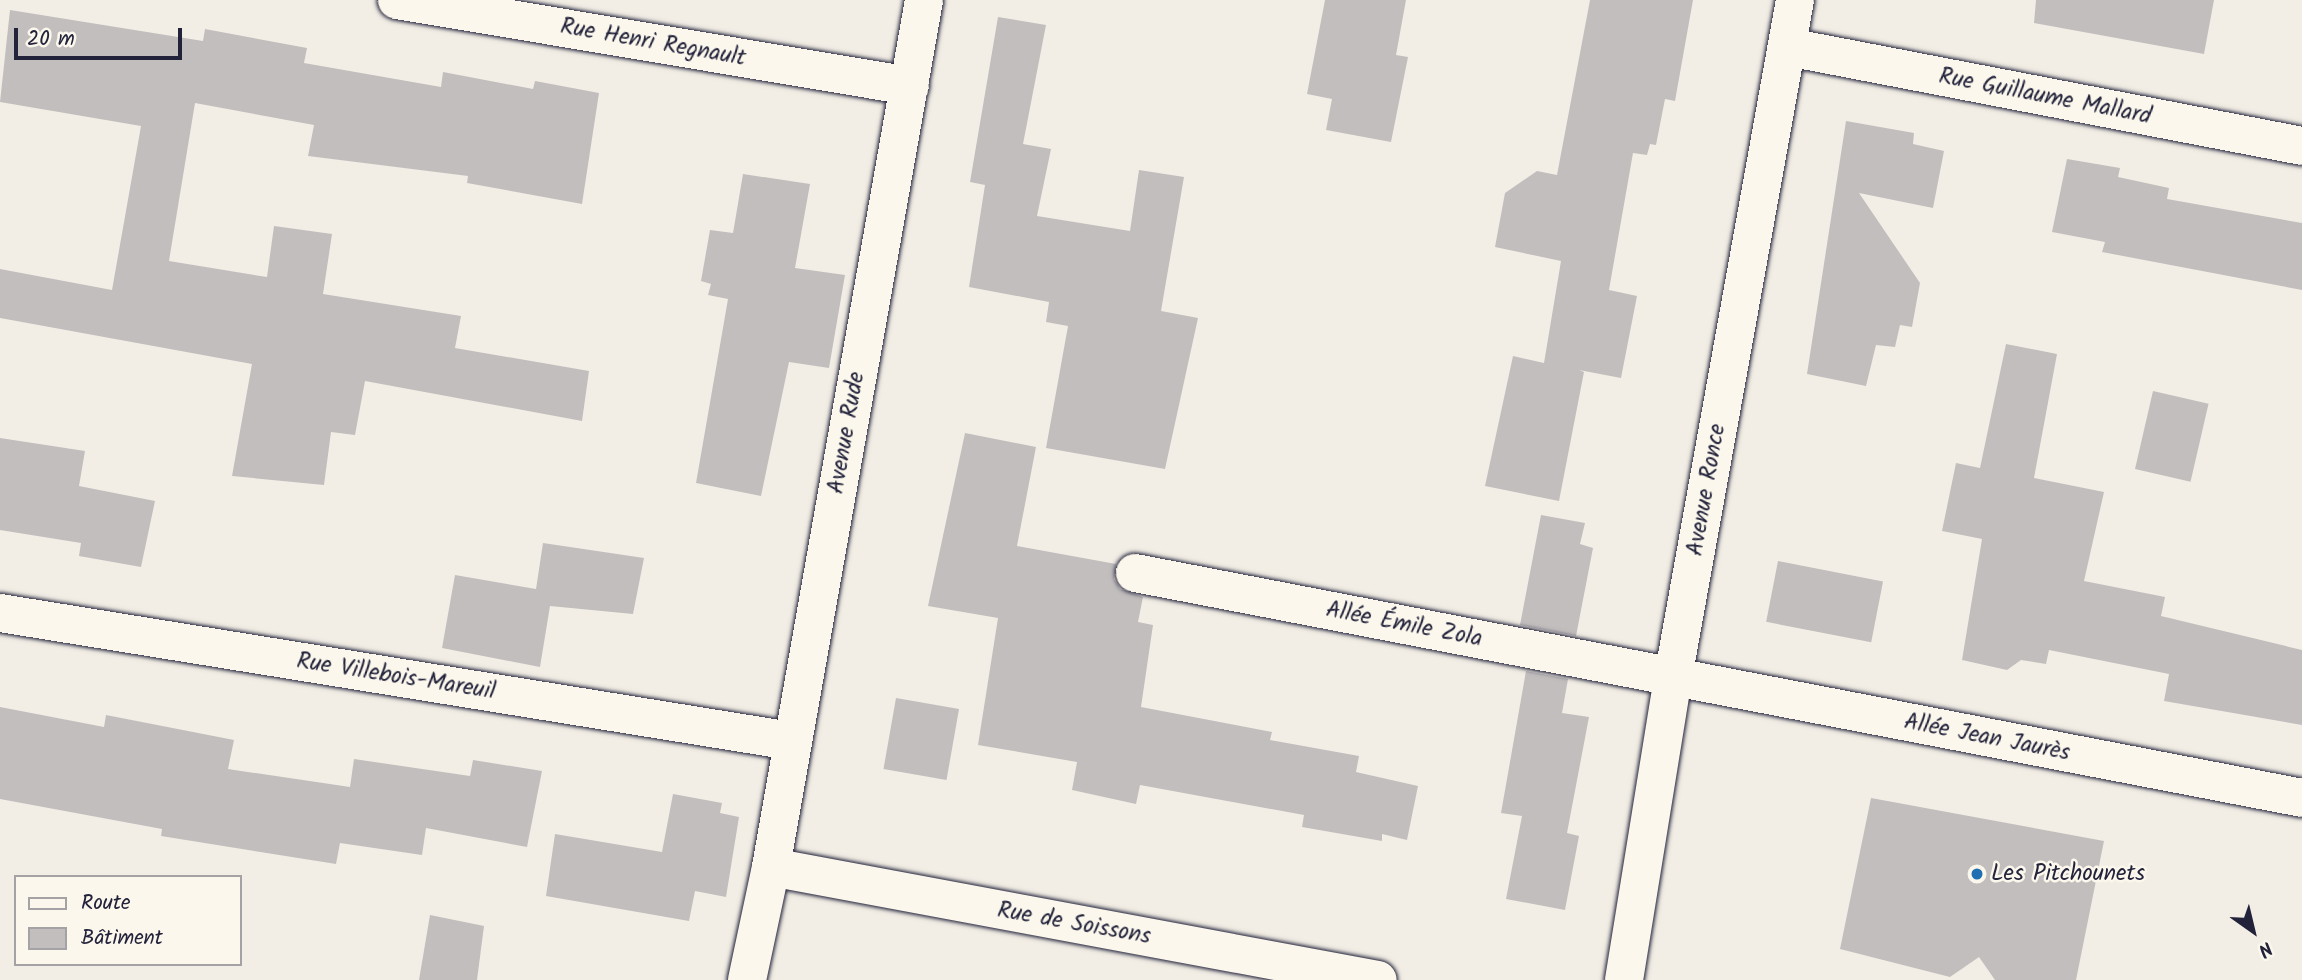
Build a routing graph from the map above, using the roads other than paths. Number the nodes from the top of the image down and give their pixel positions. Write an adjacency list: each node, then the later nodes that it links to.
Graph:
1 (397, 0): 5 (street, Rue Henri Regnault)
2 (924, 0): 5 (street, Avenue Rude)
3 (1795, 0): 4 (street, Avenue Ronce)
4 (1788, 47): 6 (street, Rue Guillaume Mallard); 9 (street, Avenue Ronce)
5 (910, 86): 10 (street, Avenue Rude)
6 (2302, 146)
7 (1135, 573): 9 (street, Allée Émile Zola)
8 (0, 613): 10 (street, Rue Villebois-Mareuil)
9 (1673, 678): 11 (street, Allée Jean Jaurès); 15 (street, Avenue Ronce)
10 (791, 741): 12 (street, Avenue Rude)
11 (2302, 798)
12 (771, 867): 13 (street, Avenue Rude); 14 (street, Rue de Soissons)
13 (747, 980)
14 (1378, 980)
15 (1624, 980)

